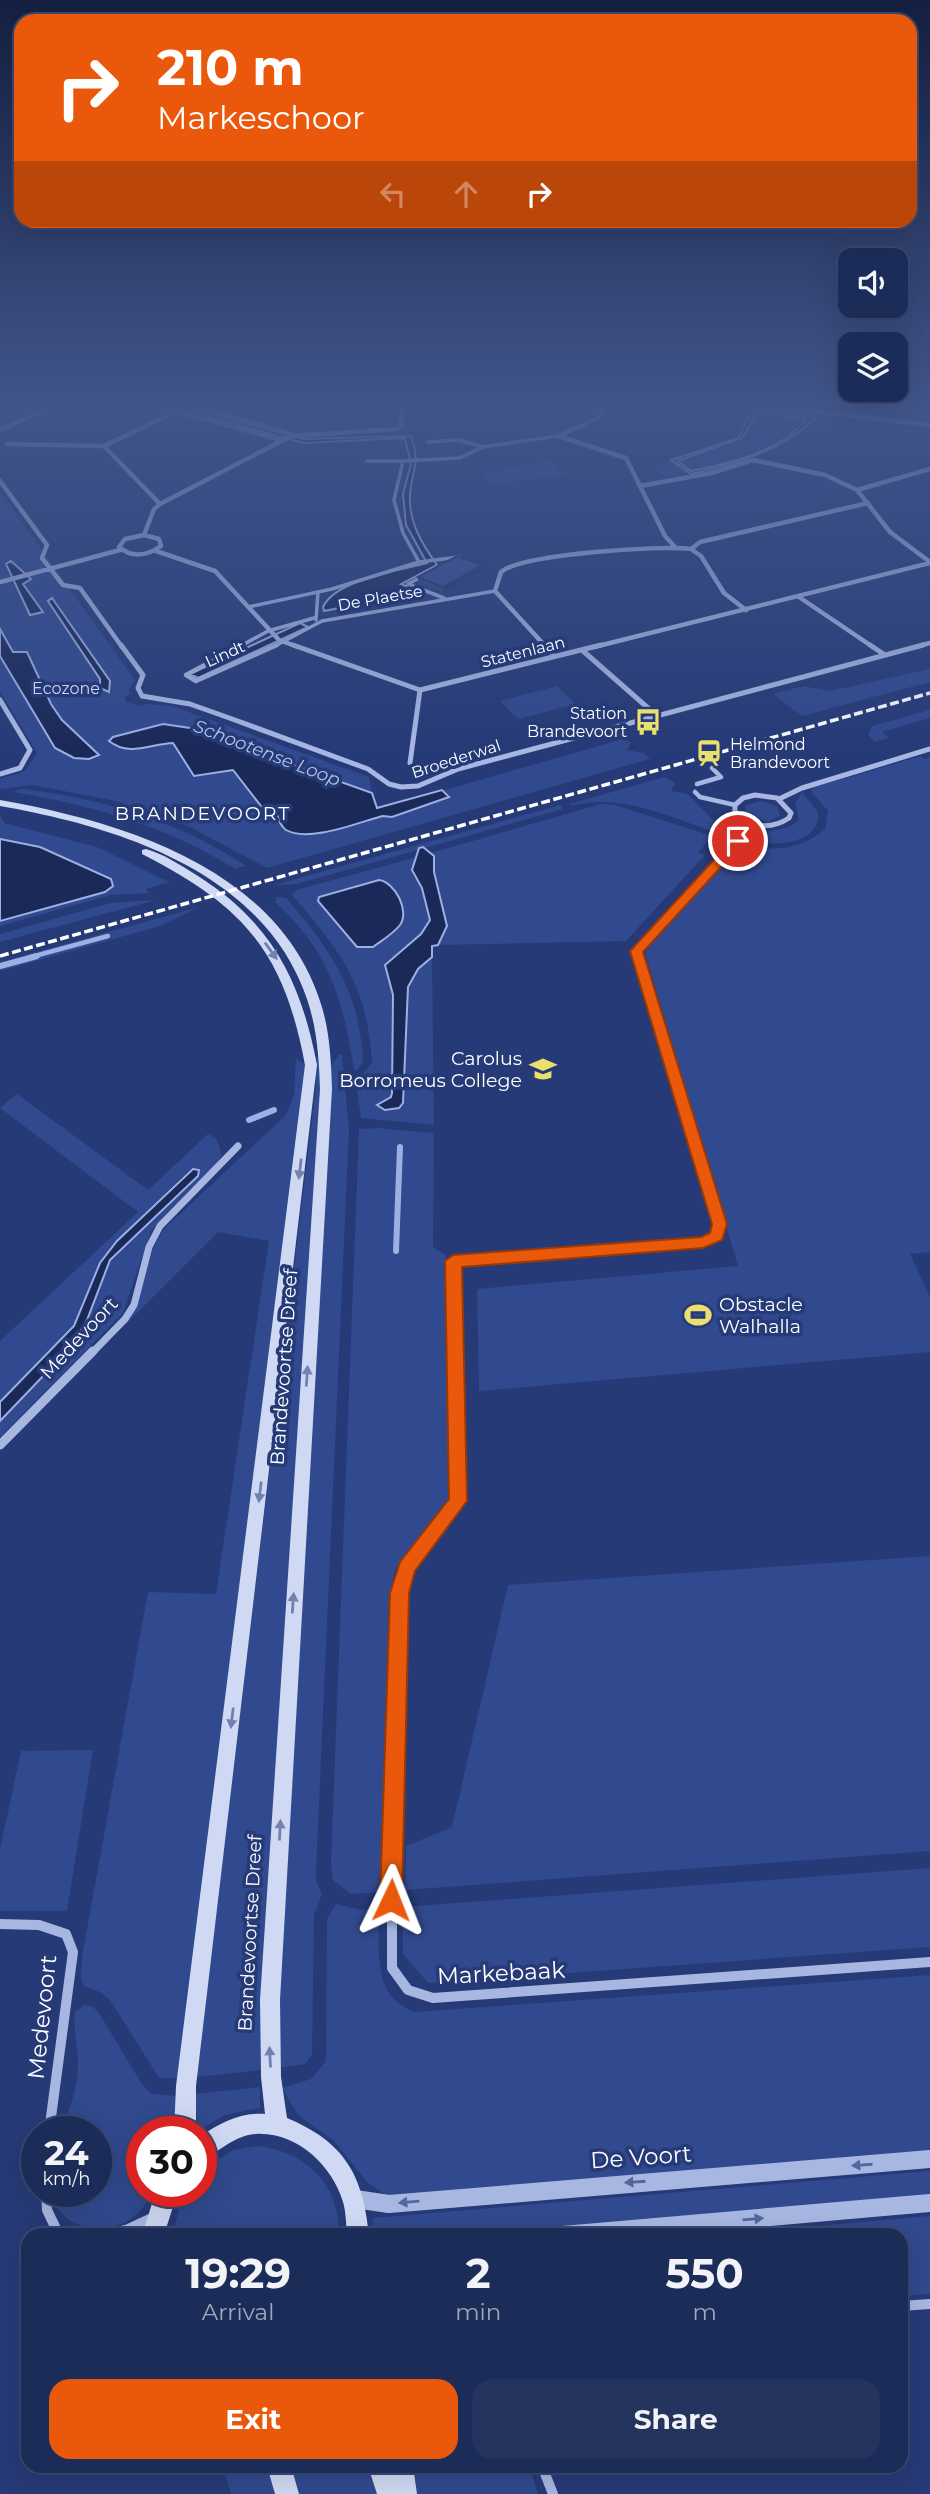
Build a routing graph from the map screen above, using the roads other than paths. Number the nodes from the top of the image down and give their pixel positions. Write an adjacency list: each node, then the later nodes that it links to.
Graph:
1 (27, 518): 15 (street)
2 (150, 518): 7 (street)
3 (399, 518): 12 (street, De Plaetse)
4 (656, 518): 8 (street)
5 (802, 518): 9 (street)
6 (880, 518): 13 (street)
7 (144, 535): 10 (street); 11 (street)
8 (675, 547): 9 (street); 18 (street)
9 (691, 549): 23 (street)
10 (120, 550): 11 (street); 15 (street)
11 (156, 551): 22 (street)
12 (419, 562): 14 (street, De Plaetse); 19 (street, De Plaetse)
13 (930, 562): 20 (street, Statenlaan)
14 (438, 568)
15 (50, 569): 17 (street); 34 (street, Broederwal)
16 (428, 573): 21 (street, De Plaetse)
17 (0, 582)
18 (495, 591): 21 (street, De Plaetse); 31 (street)
19 (318, 592): 22 (street, De Plaetse); 24 (street, De Plaetse)
20 (799, 597): 23 (street, Statenlaan); 30 (street)
21 (446, 599): 25 (street, De Plaetse)
22 (248, 607): 26 (street)
23 (746, 610): 29 (street, Statenlaan)
24 (314, 618): 25 (street, De Plaetse); 26 (street, De Plaetse)
25 (319, 623): 27 (street, De Plaetse)
26 (268, 631): 27 (street); 27 (street, Lindt)
27 (279, 640): 32 (street)
28 (930, 643): 30 (street, Broederwal)
29 (582, 650): 31 (street, Statenlaan); 34 (street)
30 (885, 655): 34 (street, Broederwal)
31 (554, 656): 32 (street, Statenlaan)
32 (421, 691): 36 (street)
33 (0, 700): 38 (street)
34 (656, 715)
35 (930, 749): 41 (street)
36 (410, 763)
37 (712, 768): 39 (street)
38 (0, 775)
39 (697, 784)
40 (695, 792): 43 (street)
41 (779, 799): 43 (street); 45 (street)
42 (0, 803): 52 (main road, Brandevoortse Dreef, one-way to 42)
43 (735, 804): 45 (street)
44 (0, 811): 51 (main road, Brandevoortse Dreef, one-way to 51)
45 (753, 825): 49 (street, Markebaak)
46 (238, 1146): 47 (street, Medevoort)
47 (0, 1445)
48 (0, 1924): 50 (street, Medevoort)
49 (930, 1962)
50 (51, 2116)
51 (186, 2116)
52 (277, 2125): 53 (main road); 55 (main road)
53 (217, 2139)
54 (930, 2159): 55 (street, De Voort, one-way to 55)
55 (355, 2199): 62 (main road)
56 (930, 2203): 63 (street, one-way to 56)
57 (47, 2207): 60 (street)
58 (161, 2207): 59 (main road)
59 (155, 2225): 61 (street)
60 (56, 2228)
61 (138, 2228)
62 (357, 2228)
63 (643, 2228)
64 (930, 2304): 65 (street)
65 (908, 2306)
66 (281, 2473): 70 (main road)
67 (382, 2473): 71 (main road)
68 (402, 2473): 72 (main road)
69 (545, 2473): 73 (street)
70 (287, 2494)
71 (389, 2494)
72 (405, 2494)
73 (553, 2494)

